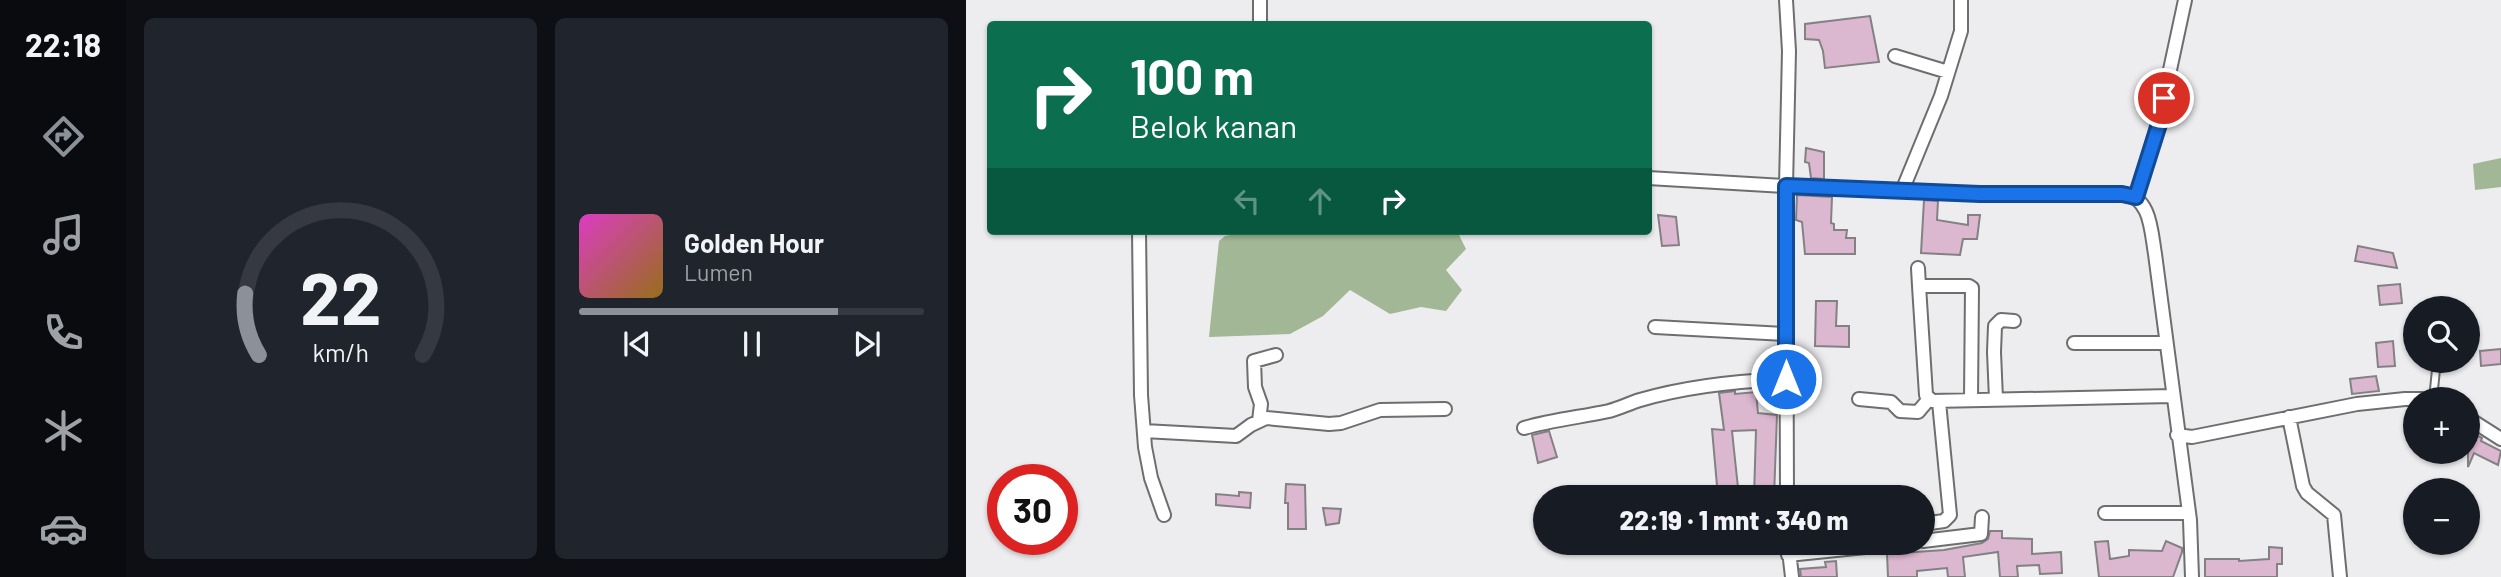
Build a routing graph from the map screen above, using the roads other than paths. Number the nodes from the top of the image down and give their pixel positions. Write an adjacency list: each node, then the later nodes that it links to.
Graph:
1 (1260, 0): 5 (street)
2 (1786, 0): 9 (street)
3 (1961, 0): 7 (street)
4 (2185, 0): 11 (street)
5 (1260, 21)
6 (1895, 56): 7 (street)
7 (1948, 72): 10 (street)
8 (1652, 178): 9 (street)
9 (1786, 186): 10 (street); 17 (street)
10 (1902, 191): 11 (street)
11 (2136, 197): 19 (street)
12 (1139, 235): 33 (street)
13 (1918, 268): 14 (street)
14 (1919, 286): 24 (street); 27 (street)
15 (2014, 321): 25 (street)
16 (1655, 327): 17 (street)
17 (1786, 334): 21 (street)
18 (2074, 343): 19 (street)
19 (2166, 343): 22 (street)
20 (1276, 355): 30 (street)
21 (1786, 379): 32 (street); 36 (street)
22 (2172, 396): 25 (street); 34 (street)
23 (1859, 399): 27 (street)
24 (1971, 399): 25 (street); 27 (street)
25 (1996, 399)
26 (2403, 399): 29 (street)
27 (1934, 401): 41 (street)
28 (1445, 409): 30 (street)
29 (2289, 417): 34 (street); 46 (street)
30 (1259, 421): 33 (street)
31 (2480, 426): 35 (street)
32 (1524, 428)
33 (1144, 432): 39 (street)
34 (2177, 435): 38 (street)
35 (2501, 439)
36 (1787, 485)
37 (2105, 513): 38 (street)
38 (2189, 513): 45 (street)
39 (1164, 515)
40 (1982, 517): 42 (street)
41 (1935, 522)
42 (1935, 540)
43 (1789, 555): 44 (street)
44 (1791, 577)
45 (2192, 577)
46 (2340, 577)

